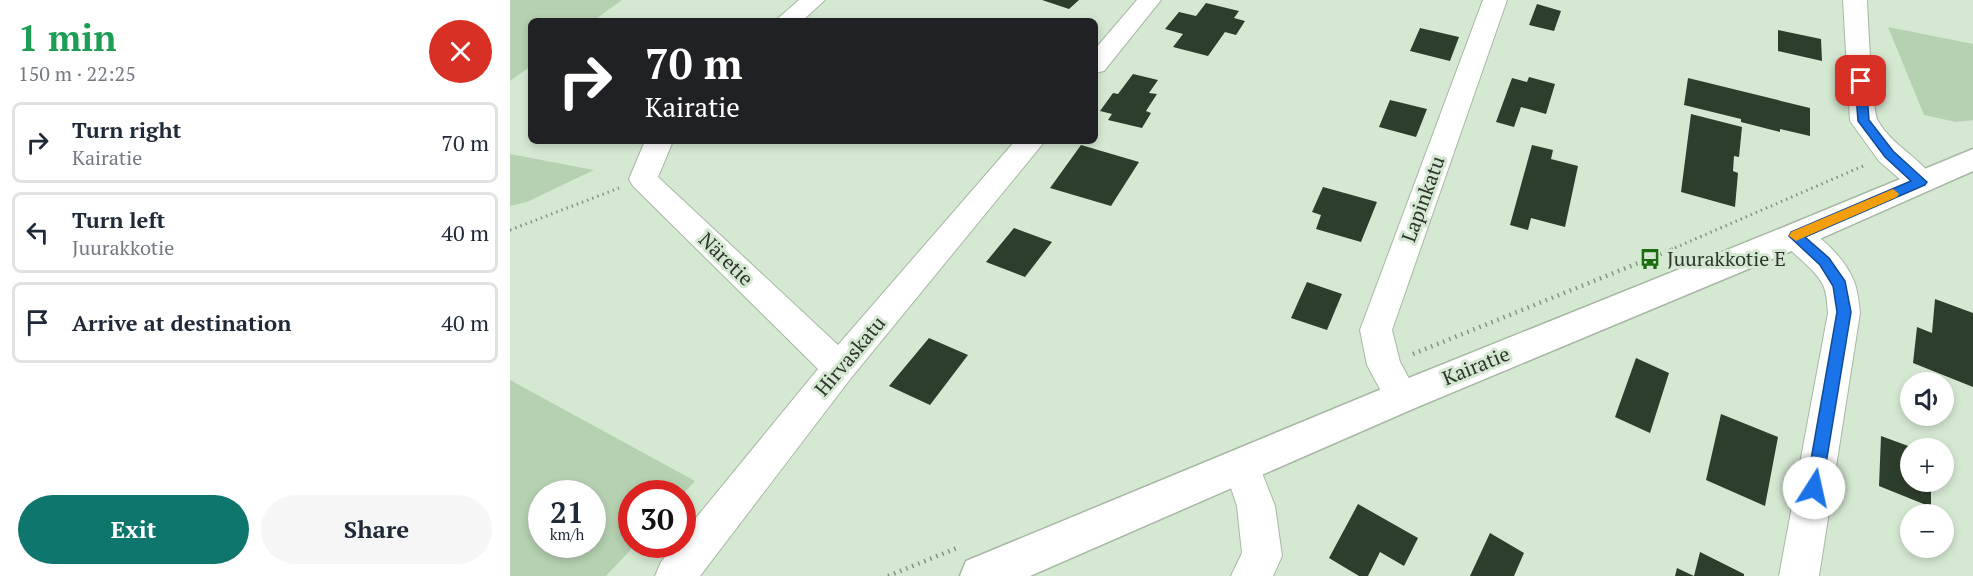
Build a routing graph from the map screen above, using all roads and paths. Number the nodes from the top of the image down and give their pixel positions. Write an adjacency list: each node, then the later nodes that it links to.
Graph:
1 (813, 0): 5 (street)
2 (1149, 0): 6 (street)
3 (1494, 0): 15 (street, Lapinkatu)
4 (1855, 0): 11 (street)
5 (791, 18)
6 (1098, 61)
7 (658, 144): 10 (street)
8 (1028, 144): 14 (street, Hirvaskatu)
9 (1973, 159): 11 (main road, Kairatie)
10 (643, 179): 12 (path); 14 (street, Näretie)
11 (1921, 182): 13 (main road, Kairatie)
12 (510, 230)
13 (1795, 236): 15 (main road, Kairatie); 20 (street)
14 (839, 369): 17 (street, Hirvaskatu)
15 (1402, 397): 16 (main road, Kairatie)
16 (1242, 467): 18 (main road, Kairatie); 19 (street)
17 (675, 576)
18 (981, 576)
19 (1251, 576)
20 (1799, 576)

